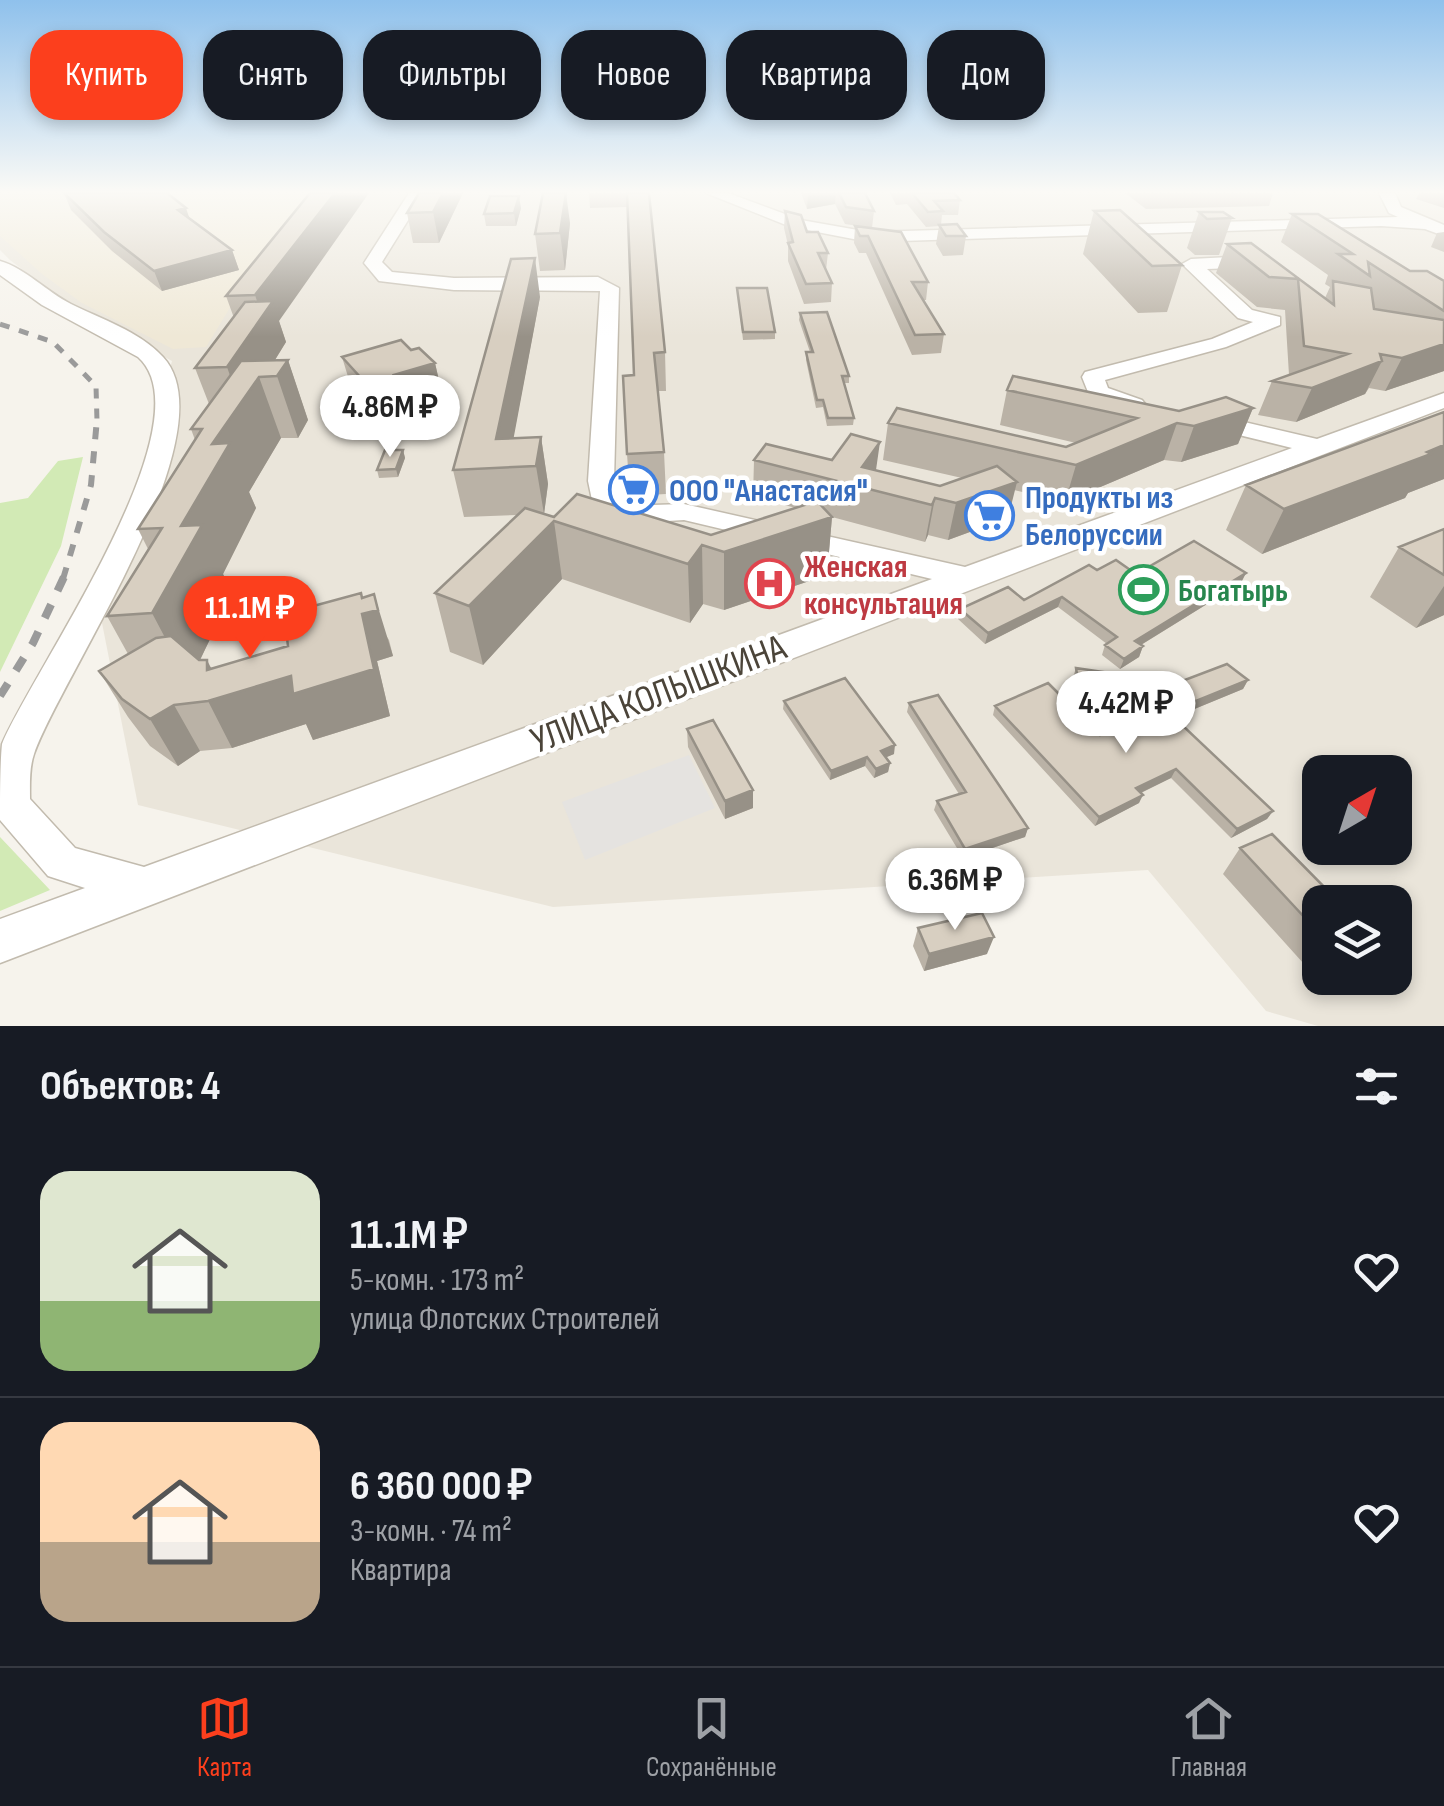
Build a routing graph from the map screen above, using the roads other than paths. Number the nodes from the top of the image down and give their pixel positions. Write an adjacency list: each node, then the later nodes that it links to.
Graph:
1 (387, 241): 8 (street)
2 (1223, 241): 5 (street)
3 (0, 266): 9 (street)
4 (1444, 400): 7 (street, УЛИЦА КОЛЫШКИНА)
5 (1152, 408)
6 (1185, 416): 7 (street)
7 (1316, 446): 8 (street, УЛИЦА КОЛЫШКИНА)
8 (969, 578): 10 (street, УЛИЦА КОЛЫШКИНА)
9 (7, 765): 10 (street)
10 (140, 885): 11 (street, УЛИЦА КОЛЫШКИНА)
11 (0, 941)

